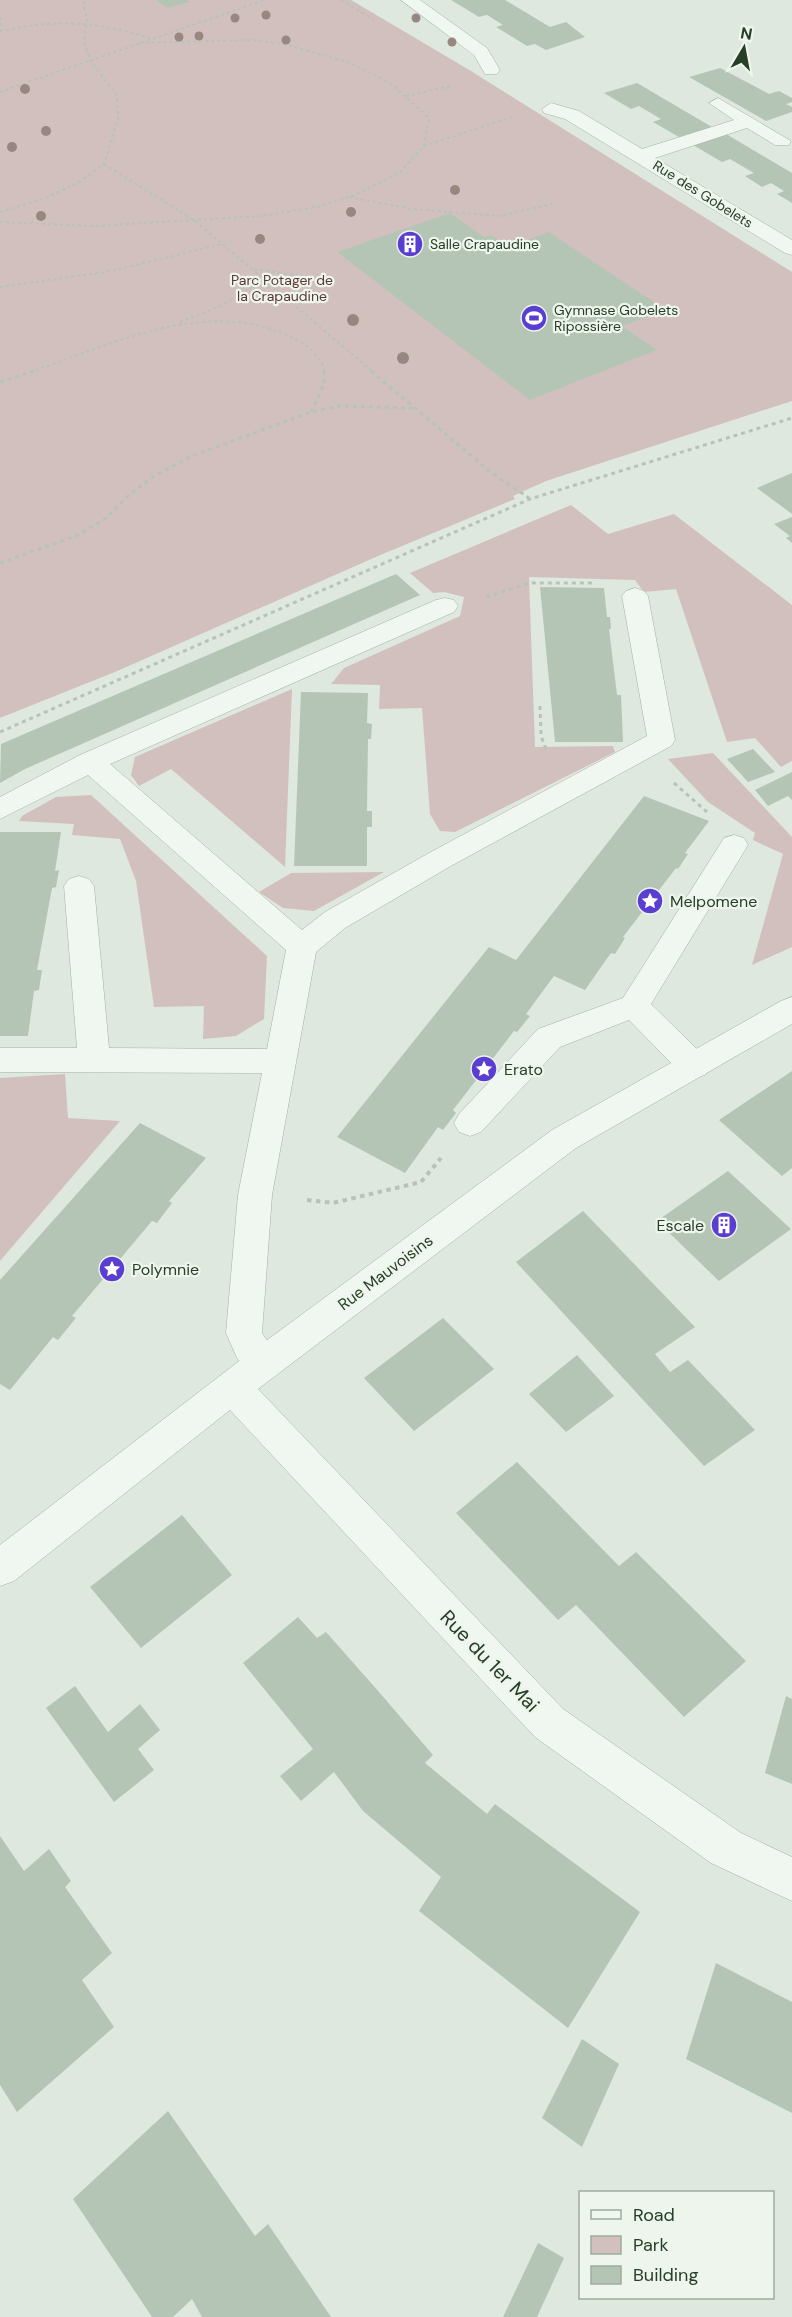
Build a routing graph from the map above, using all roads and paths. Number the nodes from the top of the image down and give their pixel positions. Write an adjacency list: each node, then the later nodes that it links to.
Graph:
1 (83, 0): 5 (path)
2 (264, 0): 7 (path)
3 (409, 0): 10 (street)
4 (0, 17): 6 (path)
5 (87, 21): 6 (path); 7 (path); 9 (path)
6 (0, 32)
7 (151, 38): 8 (path)
8 (137, 43): 9 (path); 17 (path)
9 (90, 60): 11 (path); 19 (path)
10 (491, 70)
11 (0, 92)
12 (718, 103): 15 (street)
13 (551, 109): 14 (street, Rue des Gobelets)
14 (572, 115): 17 (path); 18 (street, Rue des Gobelets)
15 (747, 122): 16 (street); 18 (street, Rue des Gobelets)
16 (782, 141)
17 (424, 146): 20 (path)
18 (641, 156): 26 (street, Rue des Gobelets)
19 (104, 164): 22 (path); 23 (path)
20 (348, 197): 21 (path); 23 (path)
21 (552, 204)
22 (0, 212)
23 (194, 220): 24 (path); 27 (path)
24 (0, 222)
25 (792, 223): 26 (street, Rue des Gobelets)
26 (765, 232): 28 (street, Rue des Gobelets)
27 (222, 244): 29 (path); 32 (path)
28 (792, 249)
29 (254, 269): 30 (path); 31 (path)
30 (264, 279): 33 (path); 35 (path)
31 (335, 282)
32 (0, 287)
33 (173, 324): 34 (path); 36 (path)
34 (0, 382)
35 (415, 408): 36 (path); 38 (path)
36 (311, 412): 39 (path)
37 (792, 418): 38 (path)
38 (530, 499): 42 (path)
39 (0, 562)
40 (634, 596): 41 (path); 43 (street)
41 (445, 606): 44 (street)
42 (0, 732)
43 (641, 751): 46 (path); 48 (street)
44 (90, 762): 45 (street); 48 (street)
45 (0, 809)
46 (734, 845): 49 (street)
47 (79, 886): 52 (street)
48 (302, 947): 53 (street)
49 (634, 1006): 54 (street); 55 (street)
50 (792, 1009): 54 (street, Rue Mauvoisins)
51 (0, 1060): 52 (street)
52 (94, 1060): 53 (street)
53 (281, 1061): 56 (street)
54 (694, 1066): 57 (street, Rue Mauvoisins)
55 (470, 1124): 56 (path)
56 (255, 1195): 57 (street)
57 (264, 1363): 58 (street, Rue Mauvoisins)
58 (233, 1387): 59 (street, Rue Mauvoisins); 60 (street, Rue du 1er Mai)
59 (0, 1568)
60 (792, 1879)

